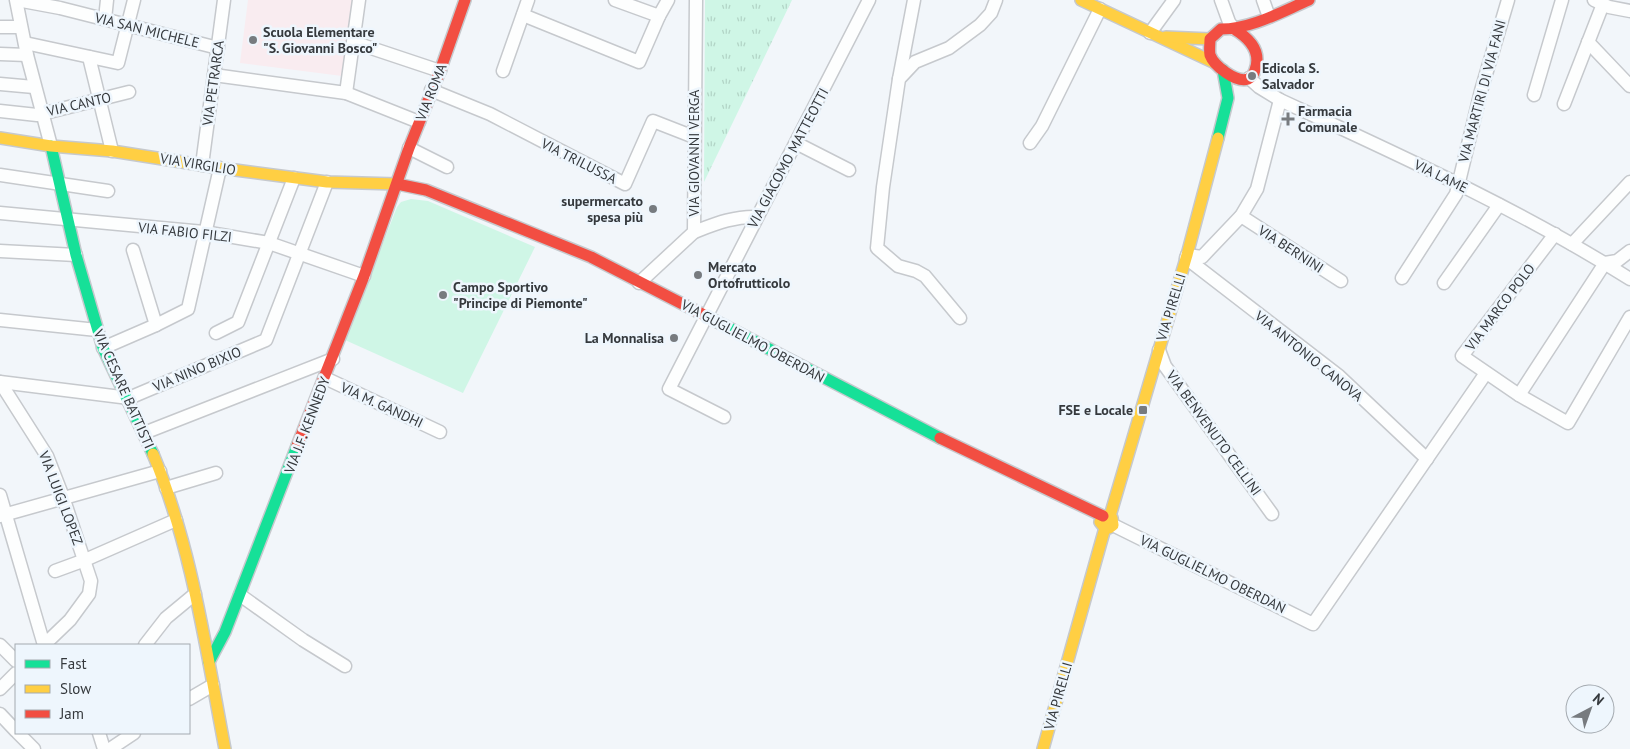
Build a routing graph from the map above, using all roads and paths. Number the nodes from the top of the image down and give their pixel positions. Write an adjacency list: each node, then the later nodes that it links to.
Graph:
1 (16, 0): 22 (street, VIA SAN MICHELE); 31 (street, VIA CESARE BATTISTI)
2 (107, 0): 27 (street)
3 (134, 0): 29 (street)
4 (224, 0): 38 (street, VIA PETRARCA)
5 (359, 0): 35 (street)
6 (465, 0): 43 (street, VIA ROMA)
7 (528, 0): 25 (street)
8 (615, 0): 26 (street)
9 (668, 0): 26 (street)
10 (696, 0): 62 (street, VIA GIOVANNI VERGA)
11 (869, 0): 64 (street, VIA GIACOMO MATTEOTTI)
12 (914, 0): 46 (street)
13 (996, 0): 46 (street)
14 (1081, 0): 23 (street)
15 (1174, 0): 33 (street)
16 (1221, 0): 32 (street)
17 (1264, 0): 28 (street)
18 (1508, 0): 78 (street, VIA MARTIRI DI VIA FANI)
19 (1562, 0): 54 (street)
20 (1304, 1): 28 (street)
21 (1599, 2): 24 (street); 36 (street)
22 (60, 4): 27 (street, VIA SAN MICHELE)
23 (1100, 10): 33 (street); 65 (street)
24 (1630, 11)
25 (523, 15): 26 (street); 44 (street)
26 (660, 16)
27 (104, 19): 29 (street, VIA SAN MICHELE)
28 (1264, 19): 32 (street); 37 (street)
29 (128, 24): 38 (street, VIA SAN MICHELE); 41 (street)
30 (0, 27): 31 (street)
31 (20, 27): 39 (street, VIA CESARE BATTISTI)
32 (1234, 29): 34 (street); 37 (street)
33 (1154, 35): 34 (street); 42 (street)
34 (1210, 39): 42 (street)
35 (353, 42): 43 (street); 53 (street)
36 (1588, 42): 50 (street); 58 (street)
37 (1254, 45): 47 (street)
38 (218, 48): 45 (street, VIA PETRARCA)
39 (26, 49): 40 (street); 41 (street); 49 (street, VIA CESARE BATTISTI)
40 (0, 54)
41 (89, 58): 56 (street)
42 (1219, 67): 47 (street); 55 (street, VIA PIRELLI)
43 (440, 71): 51 (street, VIA ROMA)
44 (503, 71)
45 (214, 75): 53 (street); 69 (street, VIA PETRARCA)
46 (899, 79): 106 (street)
47 (1246, 79): 55 (street, VIA PIRELLI); 57 (street, VIA LAME)
48 (0, 84): 49 (street)
49 (34, 86): 60 (street, VIA CESARE BATTISTI)
50 (1630, 86)
51 (431, 90): 61 (street, VIA ROMA); 62 (street, VIA TRILUSSA)
52 (129, 92): 56 (street, VIA CANTO)
53 (346, 93): 61 (street)
54 (1534, 95)
55 (1228, 98): 96 (street, VIA PIRELLI)
56 (99, 99): 60 (street, VIA CANTO); 68 (street)
57 (1280, 100): 78 (street, VIA LAME); 83 (street)
58 (1564, 104)
59 (0, 111): 60 (street, VIA CANTO)
60 (42, 112): 66 (street, VIA CESARE BATTISTI)
61 (419, 122): 67 (street, VIA ROMA)
62 (694, 137): 87 (street, VIA GIOVANNI VERGA)
63 (0, 138): 66 (street, VIA VIRGILIO)
64 (796, 143): 72 (street); 84 (street, VIA GIACOMO MATTEOTTI)
65 (1030, 143)
66 (51, 146): 68 (street, VIA VIRGILIO); 77 (street, VIA CESARE BATTISTI)
67 (409, 148): 70 (street); 79 (street, VIA ROMA)
68 (112, 151): 69 (street, VIA VIRGILIO)
69 (202, 165): 71 (street, VIA VIRGILIO)
70 (447, 167)
71 (220, 168): 74 (street, VIA VIRGILIO); 86 (street)
72 (849, 170)
73 (0, 175): 77 (street)
74 (294, 178): 75 (street, VIA VIRGILIO); 89 (street)
75 (327, 182): 79 (street, VIA VIRGILIO); 94 (street)
76 (1630, 182): 90 (street)
77 (58, 183): 80 (street); 85 (street, VIA CESARE BATTISTI)
78 (1458, 183): 81 (street, VIA LAME); 99 (street, VIA MARTIRI DI VIA FANI)
79 (396, 184): 98 (street, VIA J.F. KENNEDY); 102 (street, VIA GUGLIELMO OBERDAN)
80 (108, 191)
81 (1499, 205): 88 (street, VIA LAME); 103 (street)
82 (0, 213): 85 (street, VIA FABIO FILZI)
83 (1241, 216): 96 (street); 101 (street, VIA BERNINI)
84 (757, 217): 87 (street); 104 (street, VIA GIACOMO MATTEOTTI)
85 (68, 220): 86 (street, VIA FABIO FILZI); 95 (street, VIA CESARE BATTISTI)
86 (204, 232): 89 (street, VIA FABIO FILZI); 108 (street)
87 (694, 232): 102 (street, VIA GIOVANNI VERGA)
88 (1556, 234): 90 (street, VIA LAME); 114 (street, VIA MARCO POLO)
89 (269, 243): 94 (street, VIA FABIO FILZI); 110 (street)
90 (1572, 244): 97 (street, VIA LAME)
91 (133, 250): 108 (street)
92 (0, 251): 95 (street)
93 (1630, 251): 97 (street)
94 (300, 254): 98 (street, VIA FABIO FILZI); 118 (street, VIA NINO BIXIO)
95 (76, 255): 109 (street, VIA CESARE BATTISTI)
96 (1187, 257): 112 (street, VIA PIRELLI); 122 (street, VIA ANTONIO CANOVA)
97 (1604, 263): 100 (street, VIA LAME); 117 (street)
98 (364, 276): 113 (street, VIA J.F. KENNEDY)
99 (1402, 278)
100 (1630, 279)
101 (1340, 281)
102 (639, 283): 104 (street, VIA GUGLIELMO OBERDAN)
103 (1444, 283)
104 (706, 316): 119 (street, VIA GIACOMO MATTEOTTI); 131 (street, VIA GUGLIELMO OBERDAN)
105 (1630, 316): 117 (street, VIA MARCO POLO)
106 (960, 318)
107 (0, 320): 109 (street)
108 (156, 325): 111 (street)
109 (97, 330): 111 (street, VIA CESARE BATTISTI)
110 (216, 333)
111 (103, 348): 118 (street, VIA CESARE BATTISTI)
112 (1159, 350): 128 (street, VIA BENVENUTO CELLINI); 131 (street, VIA PIRELLI)
113 (333, 359): 115 (street, VIA J.F. KENNEDY); 121 (street)
114 (1486, 373): 117 (street, VIA MARCO POLO); 122 (street)
115 (325, 378): 120 (street, VIA M. GANDHI); 135 (street, VIA J.F. KENNEDY)
116 (0, 382): 118 (street); 127 (street, VIA LUIGI LOPEZ)
117 (1519, 395)
118 (129, 398): 121 (street, VIA CESARE BATTISTI)
119 (724, 417)
120 (440, 432)
121 (144, 433): 123 (street, VIA CESARE BATTISTI)
122 (1427, 459): 131 (street, VIA GUGLIELMO OBERDAN)
123 (160, 471): 125 (street, VIA CESARE BATTISTI); 127 (street)
124 (216, 473): 125 (street)
125 (166, 488): 130 (street, VIA CESARE BATTISTI)
126 (0, 495): 129 (street)
127 (63, 497): 129 (street); 132 (street, VIA LUIGI LOPEZ)
128 (1272, 514)
129 (3, 515): 136 (street)
130 (176, 520): 132 (street); 134 (street, VIA CESARE BATTISTI)
131 (1108, 521): 156 (street, VIA PIRELLI)
132 (85, 560): 133 (street); 137 (street, VIA LUIGI LOPEZ)
133 (55, 571)
134 (194, 594): 138 (street); 141 (street, VIA CESARE BATTISTI)
135 (240, 595): 141 (street, VIA J.F. KENNEDY); 142 (street)
136 (44, 644)
137 (45, 644)
138 (146, 644)
139 (0, 645): 140 (street)
140 (15, 660)
141 (209, 662): 144 (street, VIA CESARE BATTISTI)
142 (345, 666)
143 (15, 674): 145 (street)
144 (213, 685): 146 (street); 155 (street, VIA CESARE BATTISTI)
145 (0, 689)
146 (190, 698)
147 (0, 714): 148 (street)
148 (15, 730)
149 (19, 734): 152 (street)
150 (99, 734): 153 (street)
151 (132, 734): 154 (street)
152 (34, 749)
153 (104, 749)
154 (110, 749)
155 (225, 749)
156 (1043, 749)

